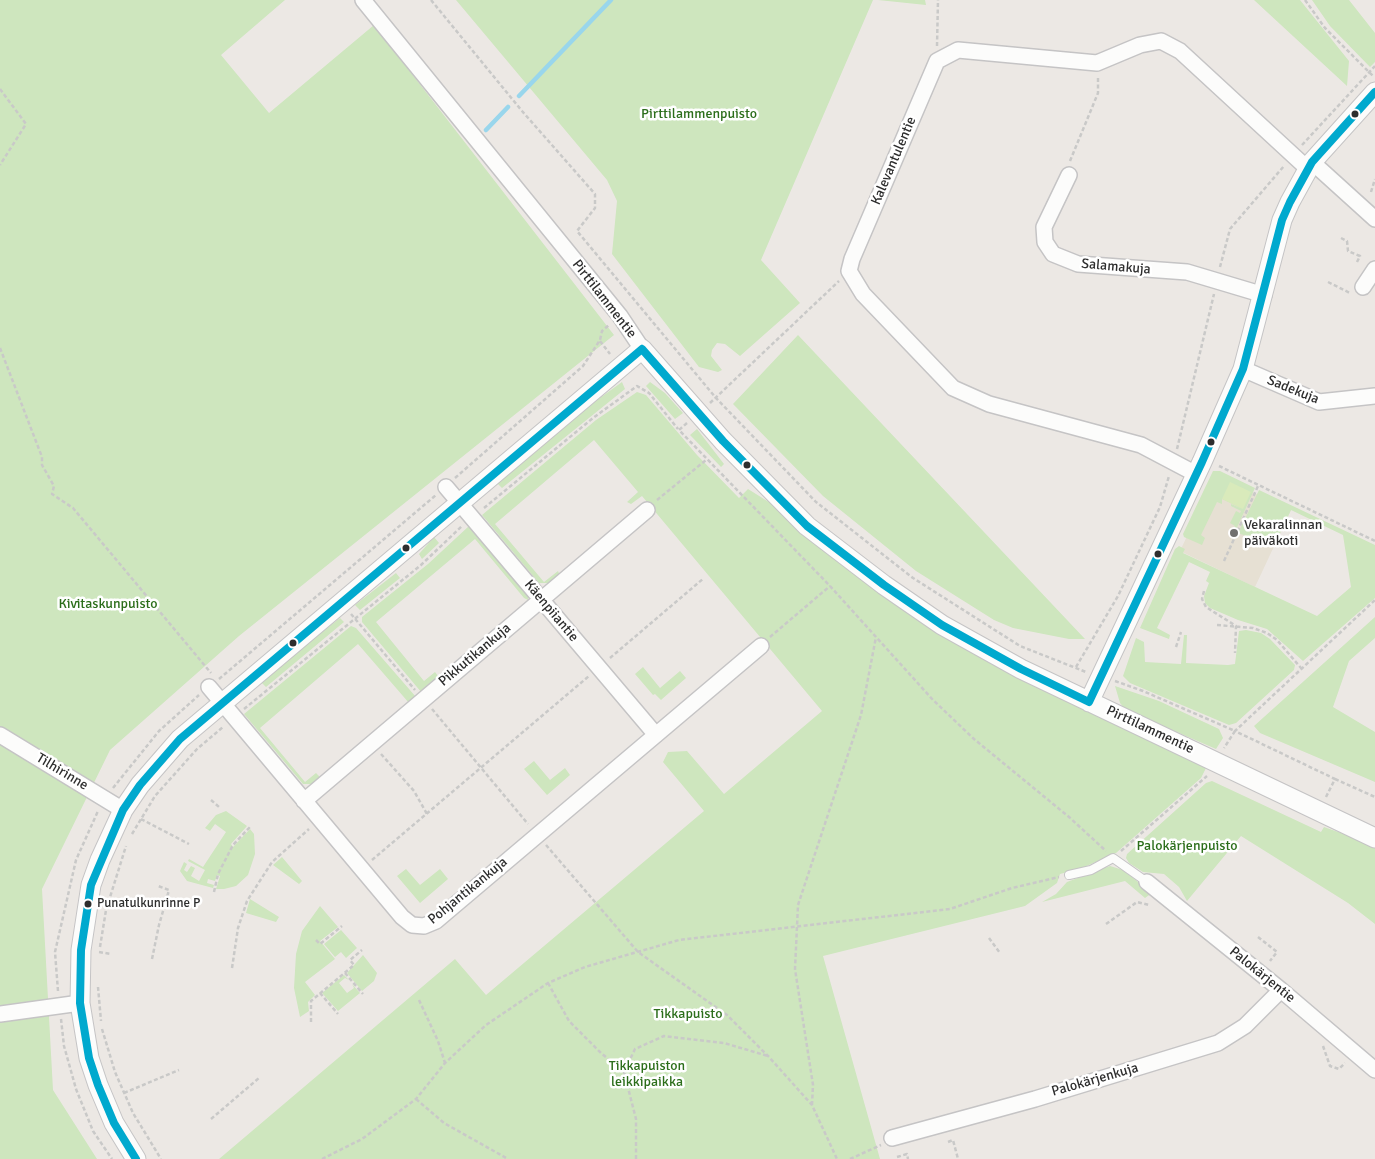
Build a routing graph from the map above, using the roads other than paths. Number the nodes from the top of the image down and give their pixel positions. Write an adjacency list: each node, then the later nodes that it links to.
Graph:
1 (363, 0): 9 (street, Pirttilammentie)
2 (1375, 92): 3 (street)
3 (1310, 166): 5 (street); 8 (street); 12 (street, Kalevantulentie)
4 (1069, 175): 8 (street, Salamakuja)
5 (1375, 219)
6 (1375, 269): 7 (street)
7 (1360, 291)
8 (1264, 294): 10 (street)
9 (642, 349): 14 (street); 19 (street, Pirttilammentie)
10 (1243, 369): 11 (street, Sadekuja); 12 (street)
11 (1375, 396)
12 (1199, 468): 19 (street)
13 (446, 486): 14 (street, Käenpiiantie)
14 (459, 502): 16 (street, Käenpiiantie); 20 (street)
15 (647, 510): 16 (street, Pikkutikankuja)
16 (541, 600): 22 (street, Käenpiiantie); 23 (street, Pikkutikankuja)
17 (761, 646): 22 (street, Pohjantikankuja)
18 (213, 684): 20 (street, Pohjantikankuja)
19 (1089, 702): 25 (street, Pirttilammentie)
20 (222, 703): 23 (street, Pohjantikankuja); 24 (street)
21 (0, 735): 24 (street, Tilhirinne)
22 (656, 735): 23 (street, Pohjantikankuja)
23 (304, 801)
24 (123, 810): 29 (street)
25 (1375, 838)
26 (1069, 875): 27 (lane)
27 (1147, 882): 28 (street, Palokärjentie)
28 (1281, 990): 31 (street, Palokärjentie); 32 (street, Palokärjenkuja)
29 (80, 1003): 30 (street); 33 (street)
30 (0, 1014)
31 (1375, 1070)
32 (892, 1138)
33 (136, 1159)

